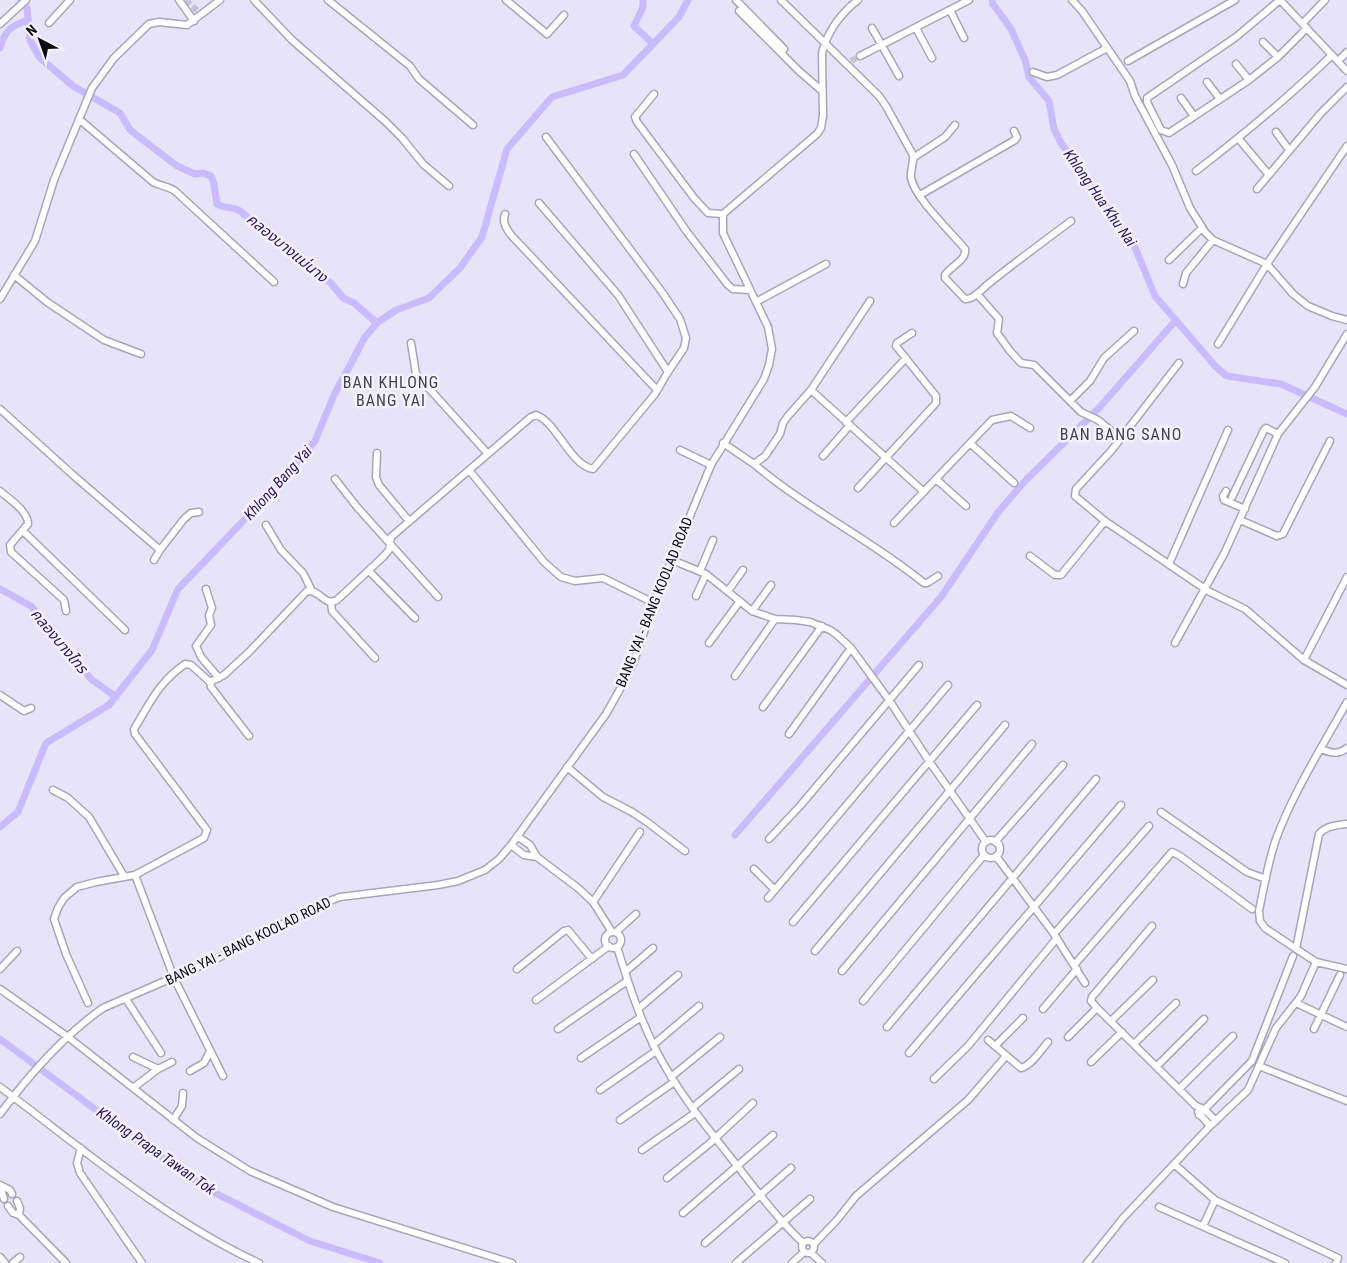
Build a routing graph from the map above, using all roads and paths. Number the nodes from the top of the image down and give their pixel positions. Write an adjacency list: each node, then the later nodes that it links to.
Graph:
1 (26, 0): 21 (street)
2 (70, 0): 20 (street)
3 (180, 0): 19 (street)
4 (220, 0): 19 (street)
5 (254, 0): 63 (street)
6 (328, 0): 51 (street)
7 (506, 0): 18 (street)
8 (736, 0): 31 (street)
9 (781, 0): 27 (street)
10 (858, 0): 27 (street)
11 (969, 0): 16 (street)
12 (1072, 0): 29 (street)
13 (1236, 0): 36 (street)
14 (1280, 0): 22 (street); 49 (street)
15 (1325, 0): 22 (street)
16 (950, 10): 24 (street); 25 (street)
17 (739, 11): 31 (street)
18 (564, 15)
19 (194, 21): 50 (street)
20 (49, 23)
21 (0, 24)
22 (1305, 26): 33 (street); 34 (street)
23 (872, 28): 28 (street)
24 (916, 28): 28 (street); 35 (street)
25 (964, 38)
26 (1263, 42): 34 (street)
27 (824, 43): 45 (street); 60 (street)
28 (881, 46): 32 (street); 41 (street)
29 (1107, 48): 40 (street); 70 (street)
30 (1347, 52): 37 (street)
31 (781, 53): 45 (street)
32 (860, 56)
33 (1332, 56): 37 (street); 56 (street)
34 (1278, 57): 42 (street)
35 (932, 58)
36 (1128, 61)
37 (1338, 61): 39 (street)
38 (1236, 64): 42 (street)
39 (1347, 71)
40 (1033, 72)
41 (899, 76)
42 (1249, 80): 48 (street)
43 (1207, 82): 48 (street)
44 (1347, 87): 58 (street)
45 (822, 91): 68 (street)
46 (654, 94): 68 (street)
47 (1181, 98): 49 (street)
48 (1220, 99): 49 (street)
49 (1194, 116)
50 (79, 119): 75 (street); 76 (street)
51 (473, 125)
52 (955, 125): 60 (street)
53 (1014, 131): 65 (street)
54 (1276, 132): 58 (street)
55 (546, 137): 92 (street)
56 (1238, 138): 61 (street); 62 (street)
57 (1347, 146): 74 (street)
58 (1289, 150): 62 (street)
59 (634, 154): 78 (street)
60 (913, 158): 65 (street)
61 (1196, 171)
62 (1269, 175): 64 (street)
63 (449, 186)
64 (1257, 188)
65 (920, 195): 79 (street)
66 (539, 203): 92 (street)
67 (505, 214): 93 (street)
68 (723, 214): 78 (street, BANG YAI - BANG KOOLAD ROAD)
69 (1072, 221): 79 (street)
70 (1202, 228): 71 (street); 72 (street)
71 (1213, 240): 74 (street); 77 (street)
72 (1169, 260)
73 (826, 264): 82 (street)
74 (1267, 264): 83 (street); 88 (street)
75 (14, 276): 80 (street); 89 (street)
76 (274, 282)
77 (1183, 284)
78 (750, 290): 82 (street, BANG YAI - BANG KOOLAD ROAD)
79 (977, 294): 95 (street)
80 (0, 297)
81 (870, 301): 94 (street)
82 (756, 302): 103 (street, BANG YAI - BANG KOOLAD ROAD)
83 (1347, 320)
84 (1134, 331): 95 (street)
85 (912, 332): 90 (street)
86 (1347, 334): 100 (street)
87 (411, 343): 107 (street)
88 (1218, 344)
89 (141, 354)
90 (906, 358): 97 (street); 109 (street)
91 (1179, 363): 101 (street)
92 (668, 372): 93 (street)
93 (657, 390): 107 (street)
94 (811, 390): 97 (street); 110 (street)
95 (1070, 401): 101 (street)
96 (0, 409): 132 (street)
97 (848, 424): 108 (street); 109 (street)
98 (1030, 428): 104 (street)
99 (1228, 430): 136 (street)
100 (1278, 434): 120 (street); 122 (street)
101 (1121, 440): 126 (street)
102 (1330, 442): 124 (street)
103 (723, 443): 110 (street); 111 (street, BANG YAI - BANG KOOLAD ROAD)
104 (970, 443): 114 (street); 115 (street)
105 (680, 450): 111 (street)
106 (376, 453): 125 (street)
107 (488, 454): 112 (street)
108 (823, 456)
109 (886, 458): 116 (street); 119 (street)
110 (754, 464): 140 (street)
111 (711, 465): 135 (street, BANG YAI - BANG KOOLAD ROAD)
112 (469, 470): 125 (street); 150 (street)
113 (335, 479): 131 (street)
114 (936, 479): 119 (street); 121 (street)
115 (1014, 483)
116 (858, 488)
117 (0, 491): 129 (street)
118 (1226, 491): 122 (street)
119 (924, 492): 127 (street)
120 (1232, 498)
121 (966, 506)
122 (1245, 509): 124 (street)
123 (199, 512): 132 (street)
124 (1240, 520): 143 (street)
125 (409, 521): 131 (street)
126 (1105, 521): 133 (street); 136 (street)
127 (894, 523)
128 (266, 525): 145 (street)
129 (23, 531): 152 (street); 157 (street)
130 (713, 540): 139 (street)
131 (390, 542): 138 (street); 148 (street)
132 (160, 550): 134 (street)
133 (1030, 556)
134 (154, 560)
135 (672, 560): 139 (street); 150 (street, BANG YAI - BANG KOOLAD ROAD)
136 (1169, 564): 143 (street)
137 (743, 570): 146 (street)
138 (369, 571): 151 (street); 154 (street)
139 (703, 572): 146 (street); 147 (street)
140 (938, 576)
141 (1347, 577): 162 (street)
142 (771, 585): 153 (street)
143 (1205, 588): 159 (street); 162 (street)
144 (206, 589): 165 (street)
145 (312, 591): 151 (street); 165 (street)
146 (728, 591): 149 (street)
147 (696, 596)
148 (438, 597)
149 (740, 601): 153 (street); 158 (street)
150 (654, 602): 184 (street, BANG YAI - BANG KOOLAD ROAD)
151 (331, 603): 161 (street)
152 (66, 611)
153 (752, 611): 155 (street)
154 (415, 618)
155 (775, 619): 156 (street); 164 (street)
156 (822, 626): 160 (street); 173 (street)
157 (126, 630)
158 (709, 643)
159 (1175, 643)
160 (852, 648): 170 (street); 177 (street)
161 (376, 658)
162 (1304, 660): 168 (street)
163 (919, 665): 170 (street)
164 (735, 676)
165 (219, 678): 166 (street)
166 (210, 682): 178 (street); 204 (street)
167 (948, 685): 176 (street)
168 (1347, 685)
169 (0, 695): 174 (street)
170 (888, 700): 176 (street); 195 (street)
171 (1347, 702): 181 (street)
172 (976, 704): 182 (street)
173 (763, 707)
174 (31, 708)
175 (1006, 725): 187 (street)
176 (908, 730): 182 (street); 208 (street)
177 (789, 734)
178 (248, 736)
179 (1032, 744): 190 (street)
180 (1347, 748): 181 (street)
181 (1321, 750): 207 (street)
182 (929, 761): 187 (street); 214 (street)
183 (1063, 765): 197 (street)
184 (567, 767): 194 (street, BANG YAI - BANG KOOLAD ROAD); 199 (street)
185 (1096, 779): 206 (street)
186 (53, 790): 205 (street)
187 (949, 790): 190 (street); 222 (street)
188 (1121, 805): 211 (street)
189 (1161, 812): 207 (street)
190 (970, 819): 196 (street); 230 (street)
191 (1347, 824): 223 (street)
192 (1149, 826): 217 (street)
193 (640, 832): 210 (street)
194 (517, 836): 198 (street, BANG YAI - BANG KOOLAD ROAD); 202 (street)
195 (769, 839)
196 (986, 842): 197 (street); 200 (street)
197 (995, 842): 201 (street)
198 (511, 845): 202 (street); 234 (street, BANG YAI - BANG KOOLAD ROAD)
199 (685, 850)
200 (984, 855): 201 (street); 241 (street)
201 (996, 856): 206 (street)
202 (538, 858): 210 (street)
203 (754, 869): 208 (street)
204 (135, 875): 205 (street); 234 (street)
205 (124, 876): 246 (street)
206 (1013, 878): 211 (street); 254 (street)
207 (1266, 879): 223 (street)
208 (775, 890): 209 (street)
209 (768, 898)
210 (593, 902): 216 (street)
211 (1034, 905): 217 (street); 270 (street)
212 (1252, 909): 226 (street)
213 (636, 914): 216 (street)
214 (793, 922)
215 (1152, 926): 245 (street)
216 (614, 932): 218 (street); 219 (street)
217 (1056, 936): 226 (street); 283 (street)
218 (609, 946): 219 (street); 224 (street)
219 (617, 947): 231 (street)
220 (653, 948): 231 (street)
221 (17, 951): 227 (street)
222 (815, 951)
223 (1295, 952): 225 (street); 293 (street)
224 (592, 959): 228 (street); 240 (street)
225 (1316, 962): 229 (street); 243 (street)
226 (1076, 966): 237 (street); 248 (street)
227 (0, 969)
228 (517, 969)
229 (1347, 969)
230 (842, 971)
231 (625, 972): 236 (street)
232 (1340, 975): 249 (street)
233 (678, 976): 247 (street)
234 (174, 978): 239 (street, BANG YAI - BANG KOOLAD ROAD); 268 (street)
235 (1152, 980): 253 (street)
236 (628, 981): 247 (street); 256 (street)
237 (1085, 983)
238 (0, 989): 260 (street)
239 (126, 999): 246 (street, BANG YAI - BANG KOOLAD ROAD); 269 (street)
240 (536, 1000)
241 (863, 1001)
242 (1176, 1003): 265 (street)
243 (1296, 1003): 249 (street); 277 (street)
244 (699, 1006): 267 (street)
245 (1097, 1008): 253 (street); 262 (street)
246 (91, 1009): 260 (street, BANG YAI - BANG KOOLAD ROAD)
247 (638, 1009): 250 (street)
248 (1043, 1009)
249 (1321, 1015): 255 (street); 257 (street)
250 (641, 1016): 267 (street); 273 (street)
251 (1023, 1018): 266 (street)
252 (1204, 1019): 276 (street)
253 (1111, 1021): 258 (street)
254 (887, 1026)
255 (1347, 1027)
256 (558, 1029)
257 (1314, 1029)
258 (1122, 1032): 265 (street); 275 (street)
259 (1233, 1036): 286 (street)
260 (68, 1037): 285 (street); 289 (street, BANG YAI - BANG KOOLAD ROAD)
261 (720, 1037): 282 (street)
262 (1068, 1037)
263 (988, 1040): 266 (street)
264 (1048, 1042): 271 (street)
265 (1134, 1044): 276 (street)
266 (995, 1046): 271 (street)
267 (655, 1048): 282 (street); 287 (street)
268 (210, 1050): 280 (street); 281 (street)
269 (160, 1053)
270 (909, 1053)
271 (1006, 1056): 324 (street)
272 (133, 1057): 278 (street)
273 (581, 1058)
274 (172, 1062): 278 (street)
275 (1091, 1062)
276 (1157, 1066): 286 (street)
277 (1259, 1066): 290 (street); 299 (street)
278 (158, 1069): 285 (street)
279 (739, 1069): 294 (street)
280 (190, 1071)
281 (223, 1076)
282 (673, 1079): 294 (street); 298 (street)
283 (934, 1079)
284 (0, 1087): 289 (street)
285 (133, 1088): 297 (street)
286 (1179, 1089): 292 (street)
287 (600, 1090)
288 (183, 1093): 297 (street)
289 (13, 1096): 295 (street, BANG YAI - BANG KOOLAD ROAD); 303 (street)
290 (1347, 1101)
291 (753, 1103): 302 (street)
292 (1196, 1106): 293 (street); 296 (street)
293 (1204, 1109): 296 (street); 299 (street)
294 (693, 1110): 302 (street); 304 (street)
295 (0, 1114)
296 (1199, 1115): 300 (street)
297 (173, 1120): 335 (street)
298 (620, 1120)
299 (1216, 1121): 300 (street)
300 (1210, 1126): 305 (street)
301 (774, 1135): 306 (street)
302 (714, 1138): 306 (street); 308 (street)
303 (81, 1148): 326 (street); 332 (street)
304 (642, 1150)
305 (1174, 1164): 314 (street); 339 (street)
306 (738, 1166): 311 (street); 318 (street)
307 (791, 1168): 311 (street)
308 (667, 1178)
309 (0, 1186): 310 (street); 312 (street)
310 (12, 1194)
311 (760, 1195): 320 (street); 323 (street)
312 (4, 1199)
313 (810, 1199): 320 (street)
314 (1215, 1200): 321 (street); 341 (street)
315 (17, 1201): 319 (street)
316 (8, 1206): 319 (street)
317 (1159, 1207): 321 (street)
318 (683, 1213)
319 (19, 1215): 331 (street)
320 (783, 1223): 322 (street); 336 (street)
321 (1203, 1226): 340 (street)
322 (803, 1242): 324 (street); 325 (street)
323 (705, 1243)
324 (814, 1244): 325 (street)
325 (808, 1252): 337 (street); 338 (street)
326 (242, 1255): 333 (street); 334 (street)
327 (0, 1257): 329 (street)
328 (20, 1257): 330 (street)
329 (5, 1263)
330 (13, 1263)
331 (66, 1263)
332 (142, 1263)
333 (239, 1263)
334 (259, 1263)
335 (512, 1263)
336 (736, 1263)
337 (792, 1263)
338 (822, 1263)
339 (1087, 1263)
340 (1285, 1263)
341 (1336, 1263)

